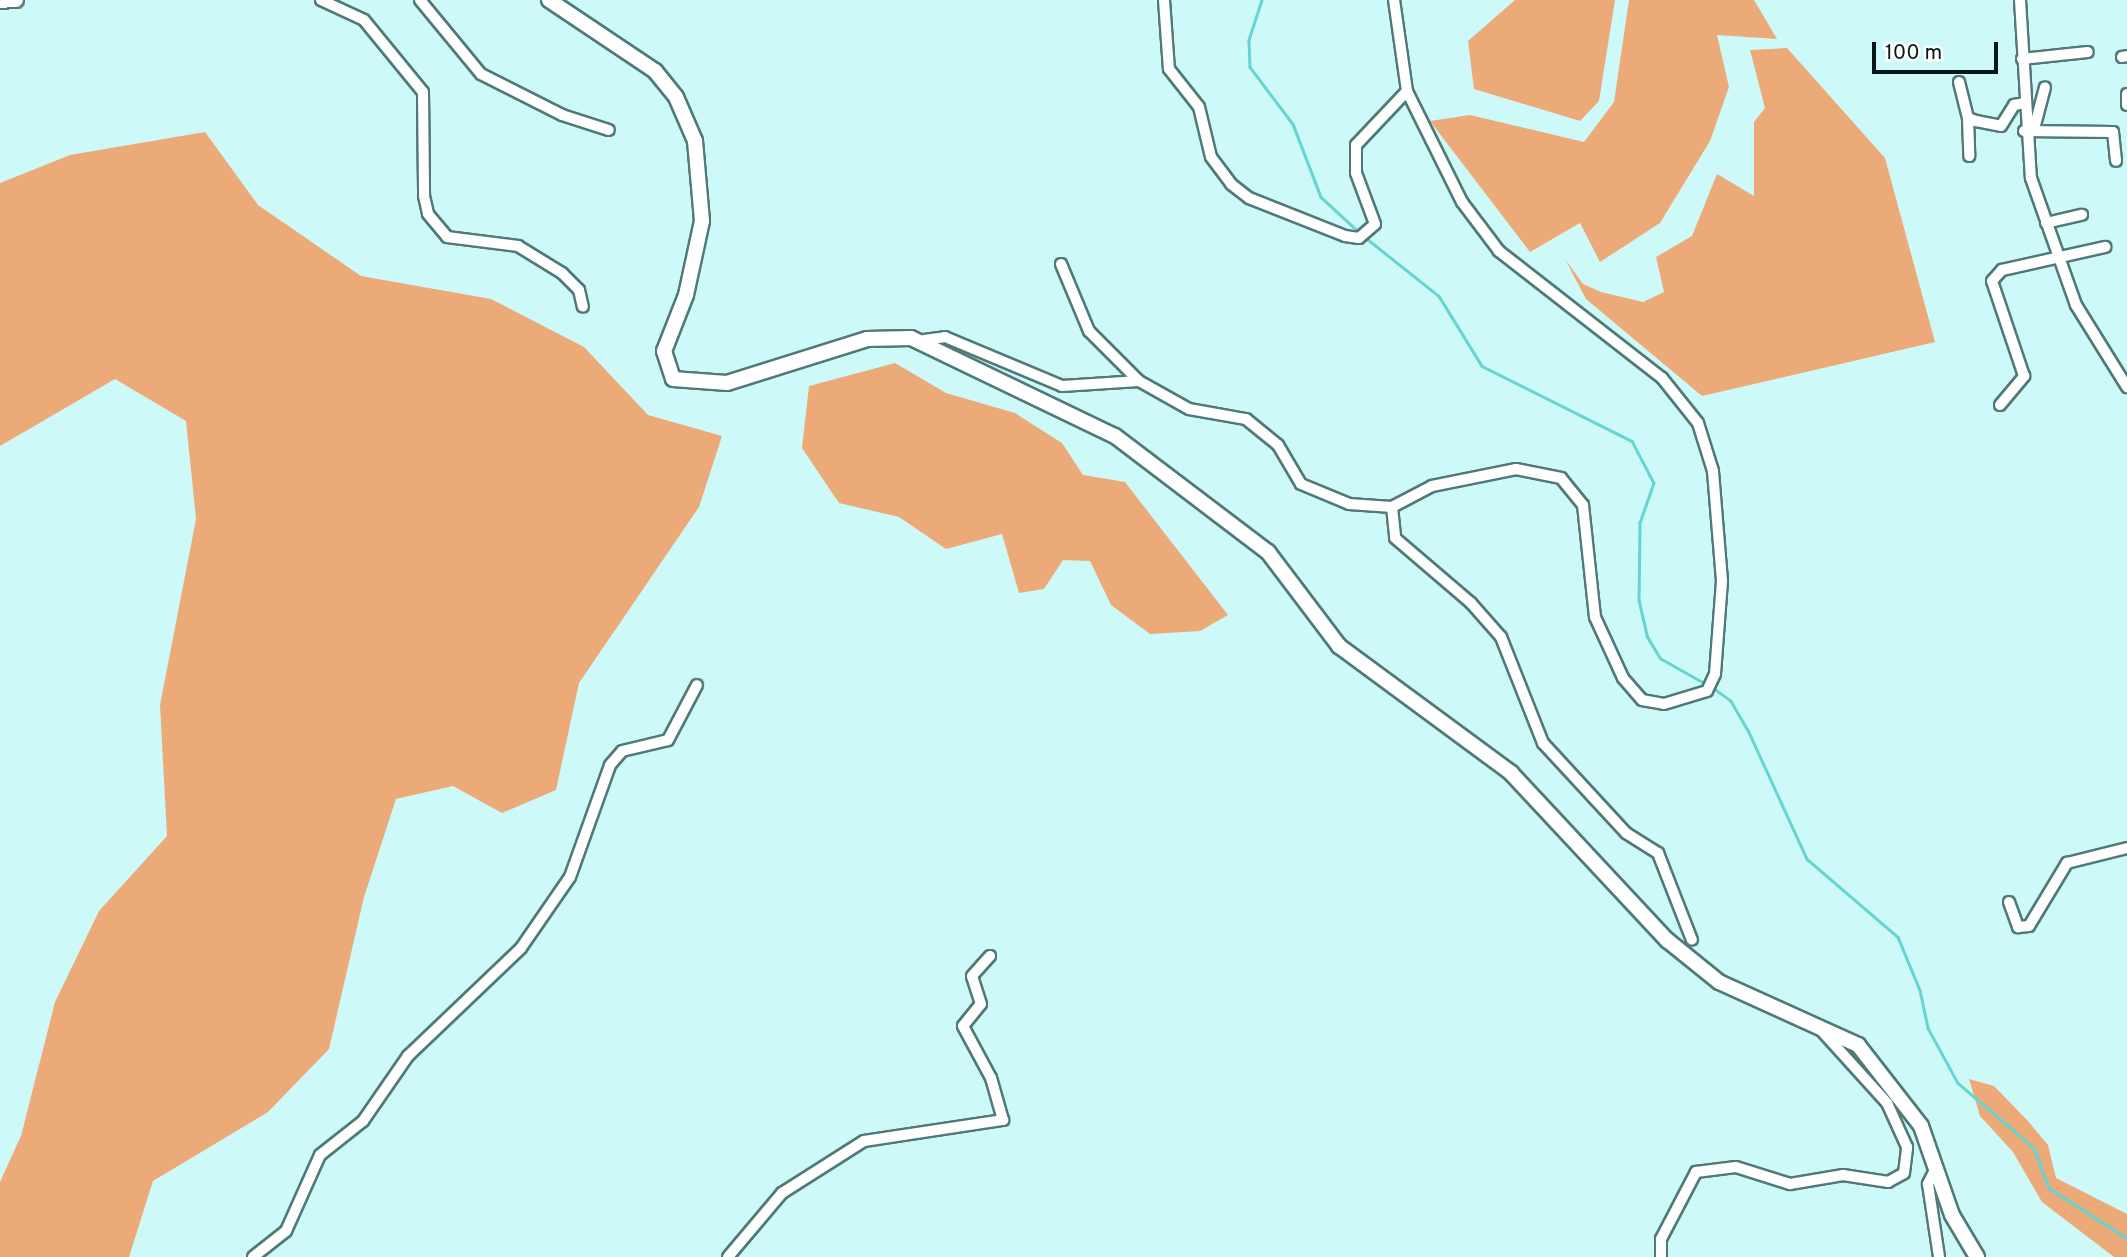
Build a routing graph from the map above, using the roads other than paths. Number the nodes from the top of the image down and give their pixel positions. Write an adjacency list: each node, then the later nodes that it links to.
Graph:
1 (16, 0): 8 (main road)
2 (321, 0): 27 (street)
3 (420, 0): 18 (street)
4 (549, 0): 28 (main road)
5 (1164, 0): 13 (street)
6 (1394, 0): 13 (street)
7 (2020, 0): 10 (street)
8 (0, 1)
9 (2088, 52): 10 (street)
10 (2022, 60): 15 (street)
11 (1959, 82): 17 (street)
12 (2045, 87): 19 (street)
13 (1407, 91): 32 (street)
14 (2127, 94): 16 (street)
15 (2024, 103): 17 (street); 19 (street)
16 (2127, 105)
17 (1968, 118): 20 (street)
18 (609, 130)
19 (2029, 130): 21 (street); 23 (street)
20 (1969, 156)
21 (2116, 161)
22 (2082, 215): 23 (street)
23 (2046, 223): 25 (street)
24 (2105, 247): 25 (street)
25 (2056, 258): 30 (street); 31 (street)
26 (1061, 264): 29 (street)
27 (583, 307)
28 (925, 340): 29 (street); 38 (main road)
29 (1139, 381): 32 (street)
30 (2127, 387)
31 (2000, 405)
32 (1392, 507): 36 (street)
33 (697, 685): 41 (street)
34 (2127, 848): 35 (street)
35 (2009, 902)
36 (1692, 940)
37 (990, 956): 40 (street)
38 (1817, 1024): 39 (main road); 42 (street)
39 (1935, 1170): 43 (street); 44 (main road)
40 (732, 1255)
41 (253, 1257)
42 (1661, 1257)
43 (1939, 1257)
44 (1977, 1257)

